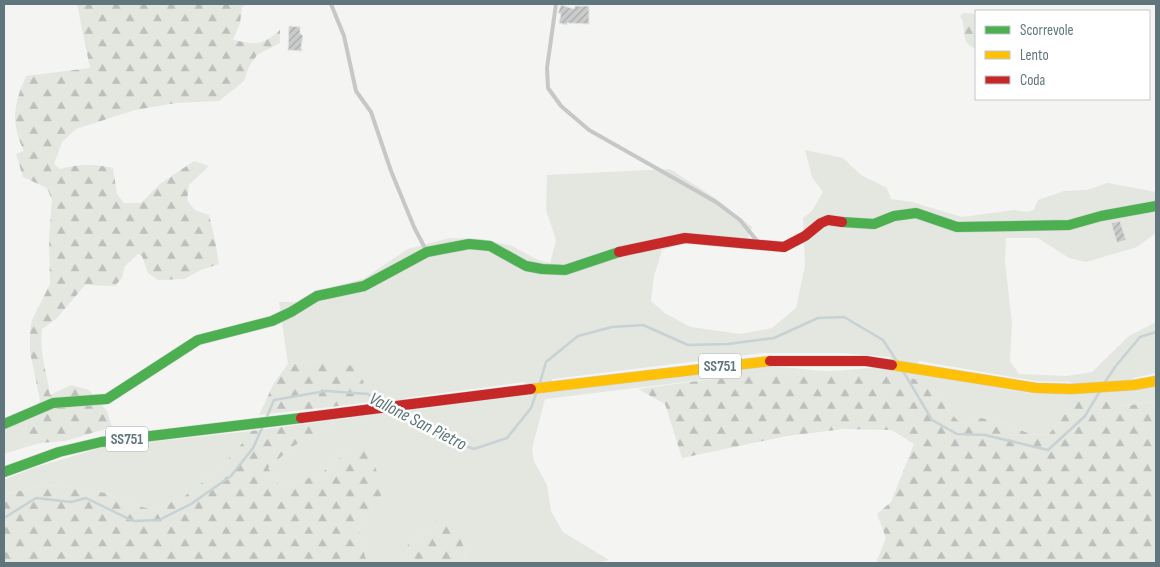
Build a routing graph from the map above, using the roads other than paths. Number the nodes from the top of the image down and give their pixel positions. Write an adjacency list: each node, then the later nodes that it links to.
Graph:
1 (330, 4): 5 (lane)
2 (556, 4): 4 (lane)
3 (1156, 206): 4 (street)
4 (760, 244): 5 (street)
5 (427, 252): 7 (street)
6 (1156, 381): 8 (street, SS751)
7 (4, 424)
8 (4, 472)

